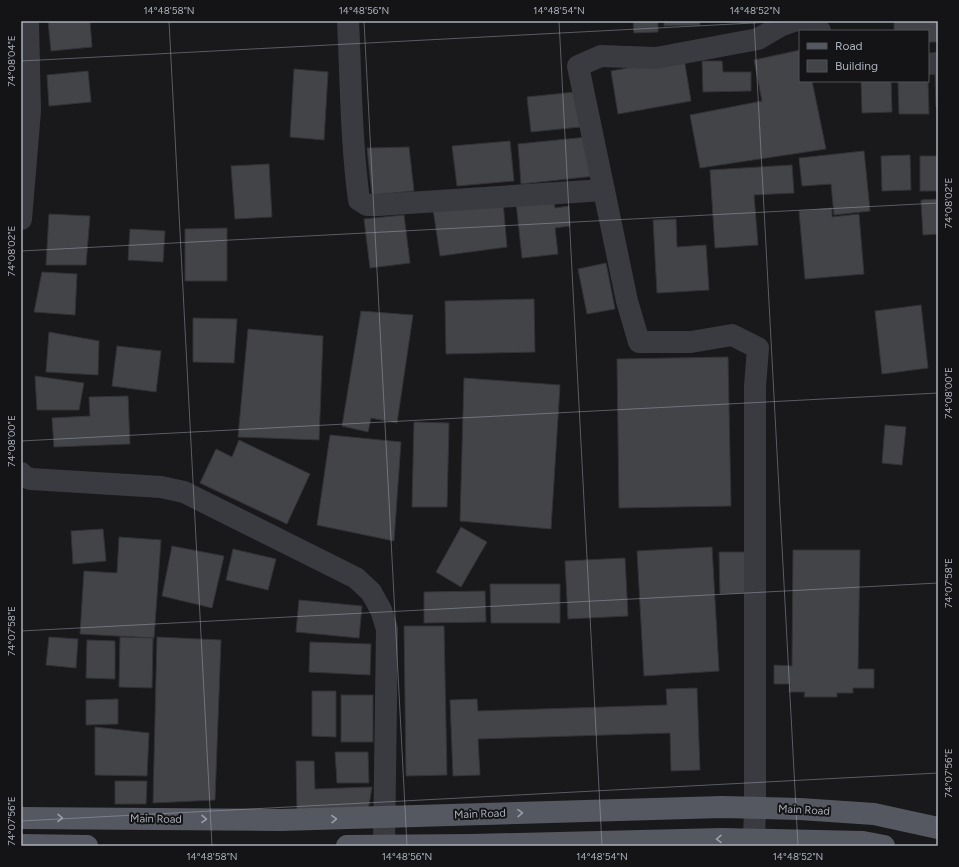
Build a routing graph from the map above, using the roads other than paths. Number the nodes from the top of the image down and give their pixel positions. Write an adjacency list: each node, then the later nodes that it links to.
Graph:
1 (28, 21): 7 (street)
2 (348, 21): 6 (street)
3 (794, 21): 6 (street)
4 (808, 21): 5 (street)
5 (819, 30)
6 (604, 190): 9 (street)
7 (21, 219)
8 (21, 473): 10 (street)
9 (755, 808): 10 (main road, Main Road, one-way to 9); 12 (main road, Main Road); 13 (street)
10 (385, 817): 11 (main road, Main Road, one-way to 10); 18 (street)
11 (21, 818)
12 (938, 828)
13 (754, 840): 14 (main road, one-way to 14); 19 (main road)
14 (569, 844): 18 (main road)
15 (21, 845): 16 (main road)
16 (87, 846)
17 (347, 846): 18 (main road)
18 (384, 846)
19 (883, 846)

